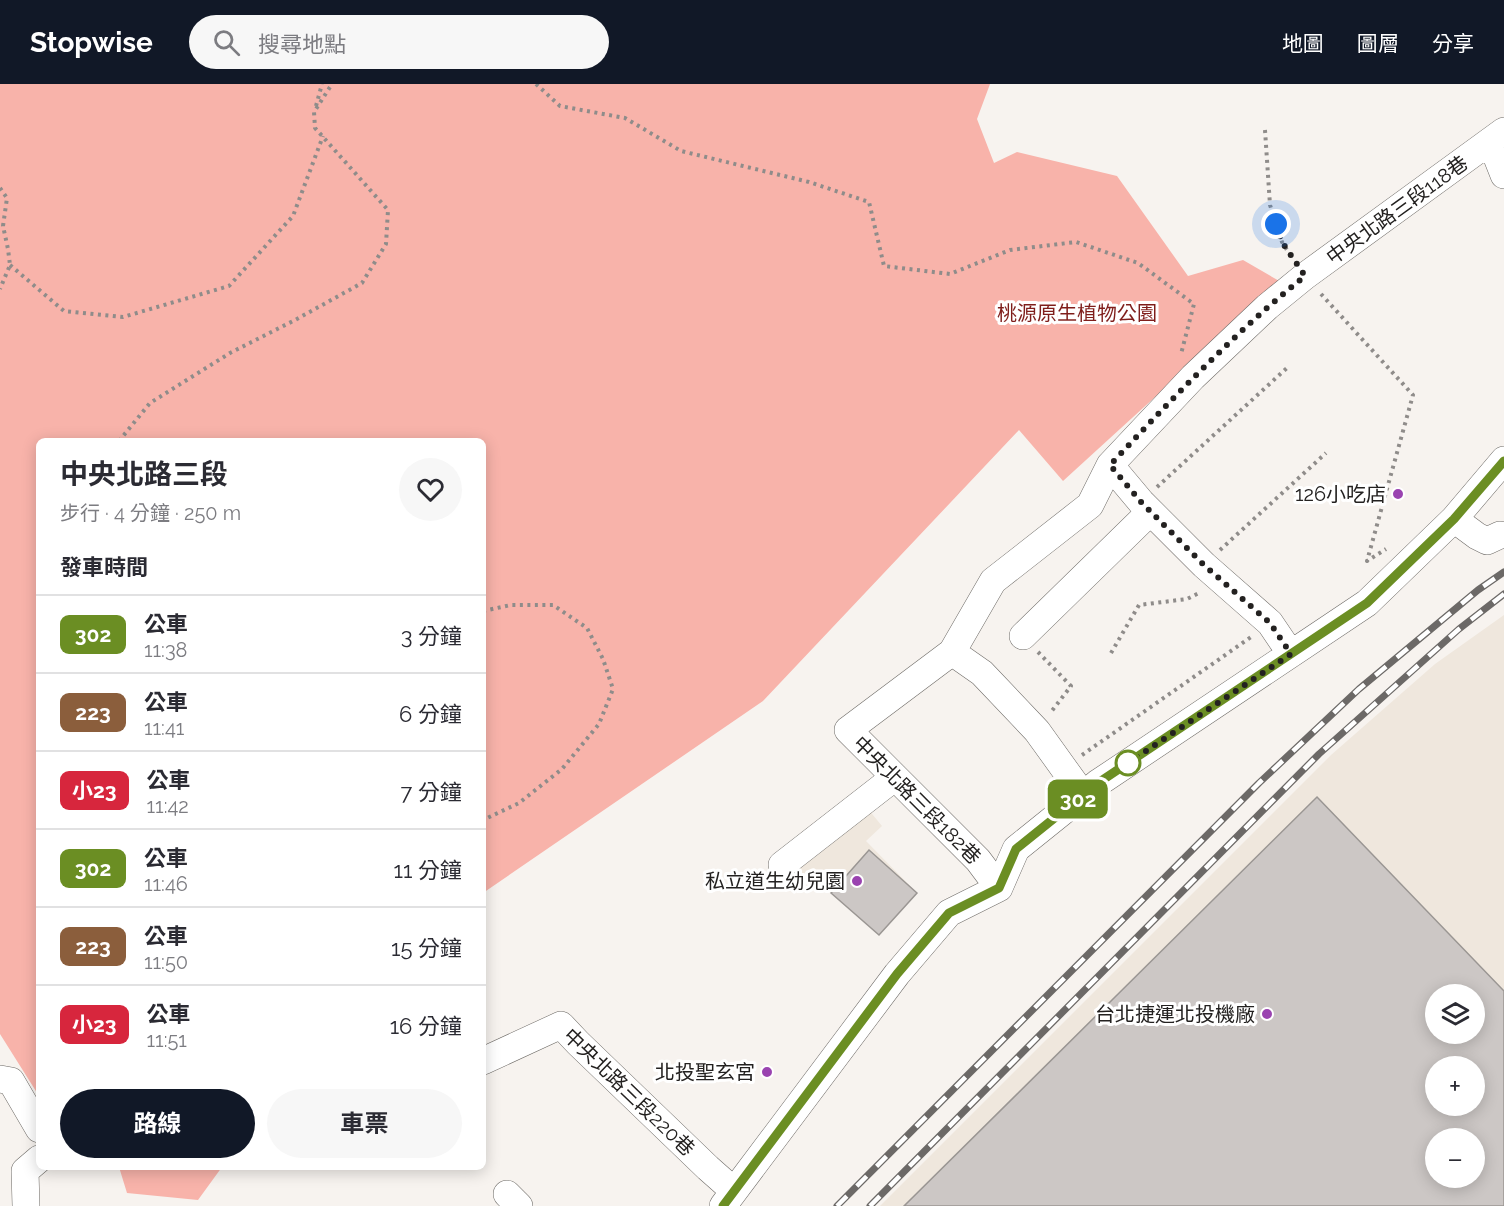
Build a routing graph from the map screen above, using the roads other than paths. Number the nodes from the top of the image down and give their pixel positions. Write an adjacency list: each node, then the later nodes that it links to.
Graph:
1 (1497, 136): 2 (street); 4 (street, 中央北路三段118巷)
2 (1504, 175)
3 (1504, 460): 6 (street)
4 (1110, 465): 5 (street); 9 (street, 中央北路三段118巷)
5 (1145, 507): 8 (street); 10 (street)
6 (1454, 519): 7 (street); 10 (street)
7 (1500, 535)
8 (1023, 636)
9 (952, 652): 11 (street, 中央北路三段182巷); 12 (street)
10 (1291, 654): 12 (street)
11 (895, 777): 13 (street); 14 (street, 中央北路三段182巷)
12 (1083, 795): 14 (street)
13 (782, 865)
14 (999, 888): 19 (street)
15 (486, 1060): 19 (street, 中央北路三段220巷)
16 (0, 1079): 17 (street)
17 (36, 1124)
18 (36, 1162): 20 (street)
19 (729, 1198)
20 (26, 1206)

